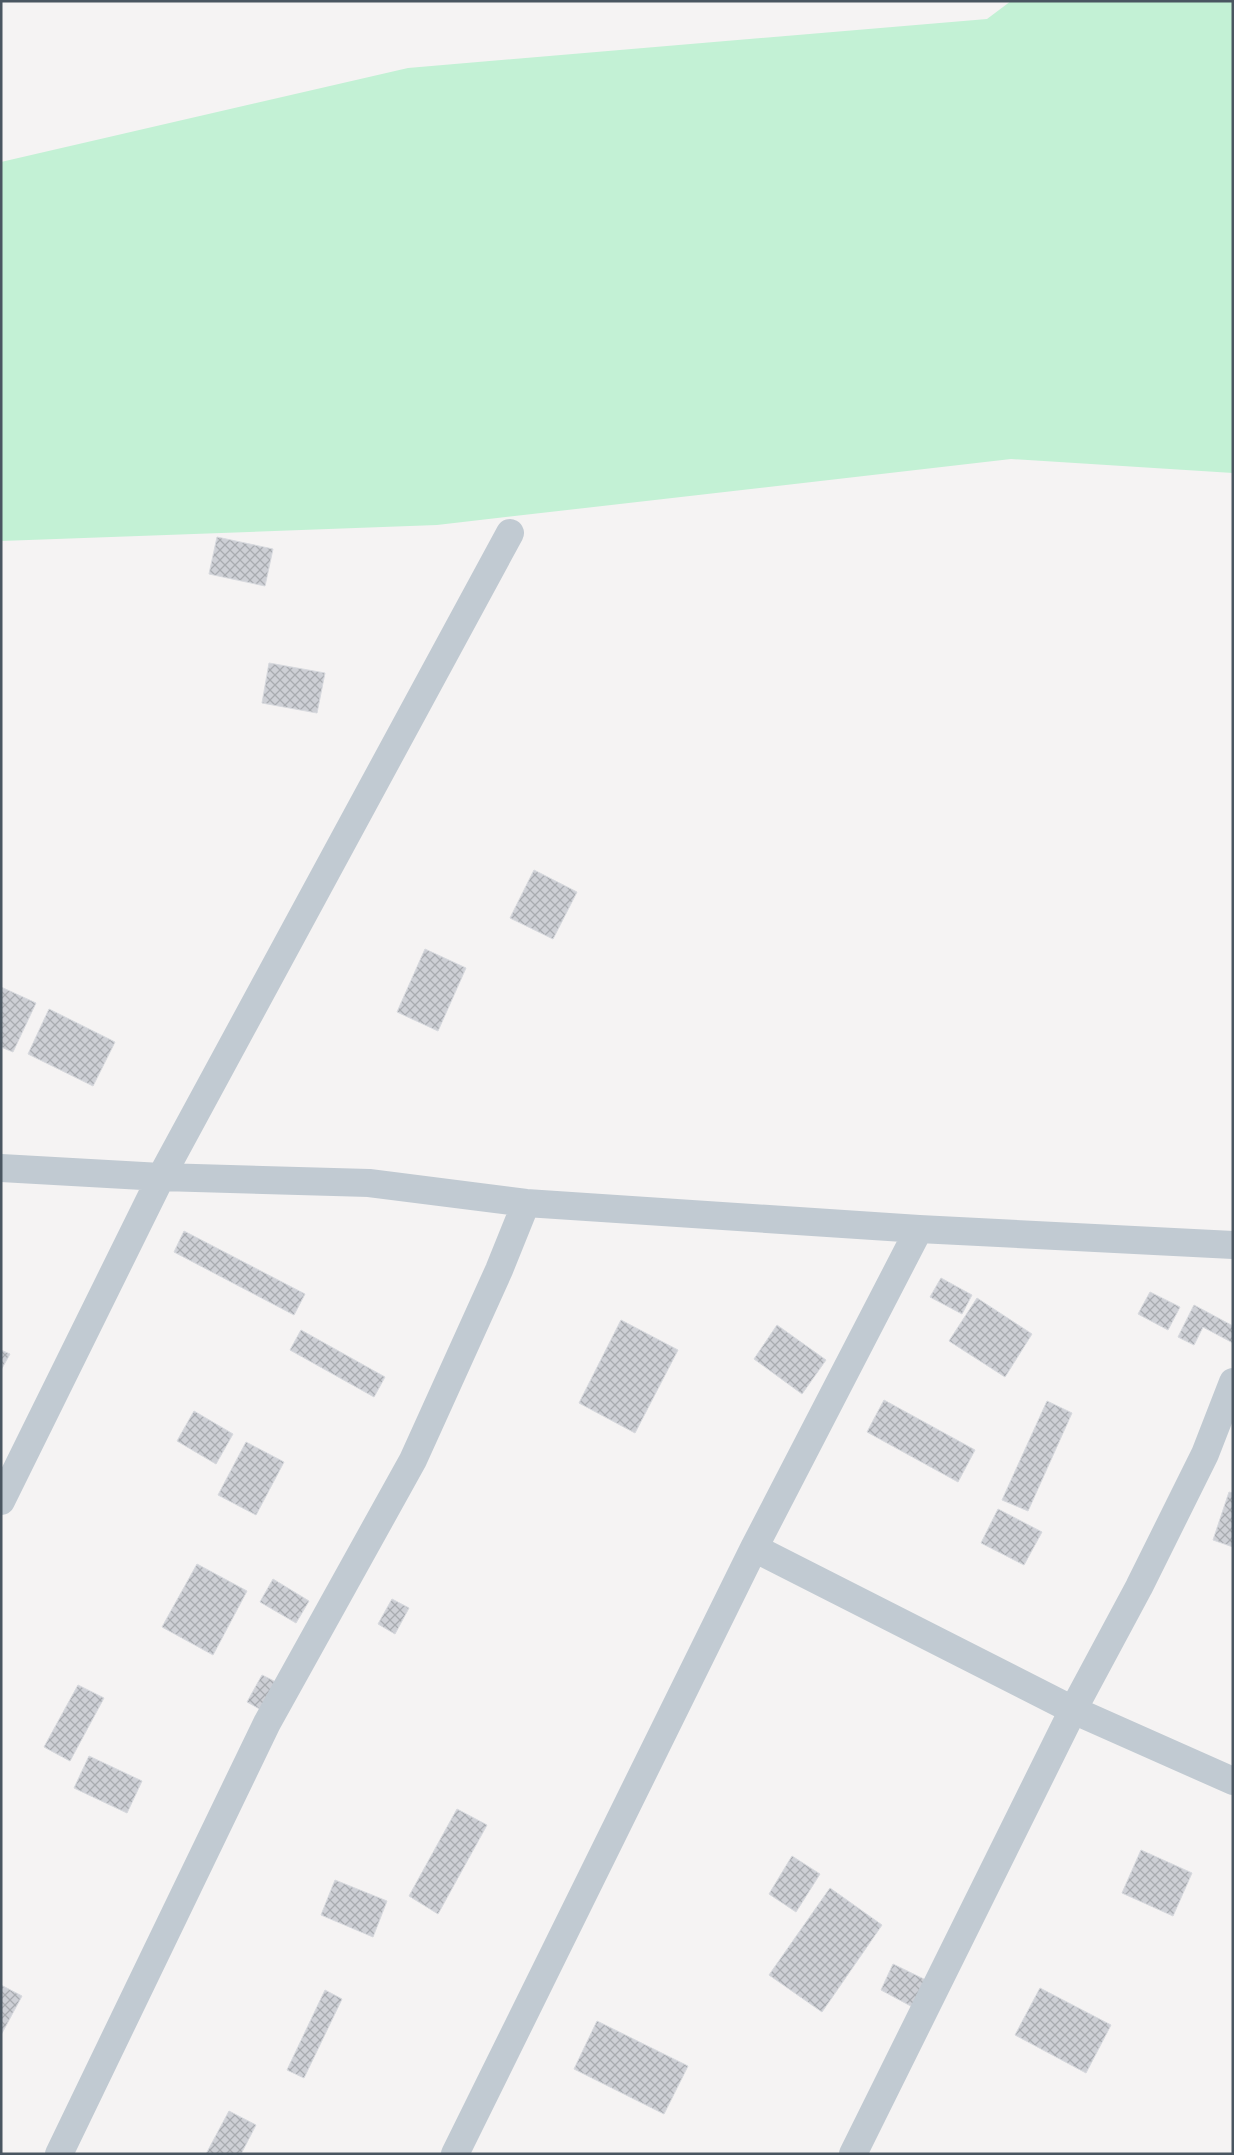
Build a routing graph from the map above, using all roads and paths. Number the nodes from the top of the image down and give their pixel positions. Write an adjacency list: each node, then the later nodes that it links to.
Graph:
1 (510, 533): 3 (street)
2 (1, 1168): 3 (street)
3 (161, 1177): 4 (street); 8 (street)
4 (526, 1203): 5 (street); 12 (street)
5 (919, 1229): 6 (street); 9 (street)
6 (1233, 1245)
7 (1233, 1382): 10 (street)
8 (1, 1501)
9 (754, 1548): 10 (street); 13 (street)
10 (1073, 1710): 11 (street); 14 (street)
11 (1233, 1781)
12 (59, 2154)
13 (454, 2154)
14 (853, 2154)

